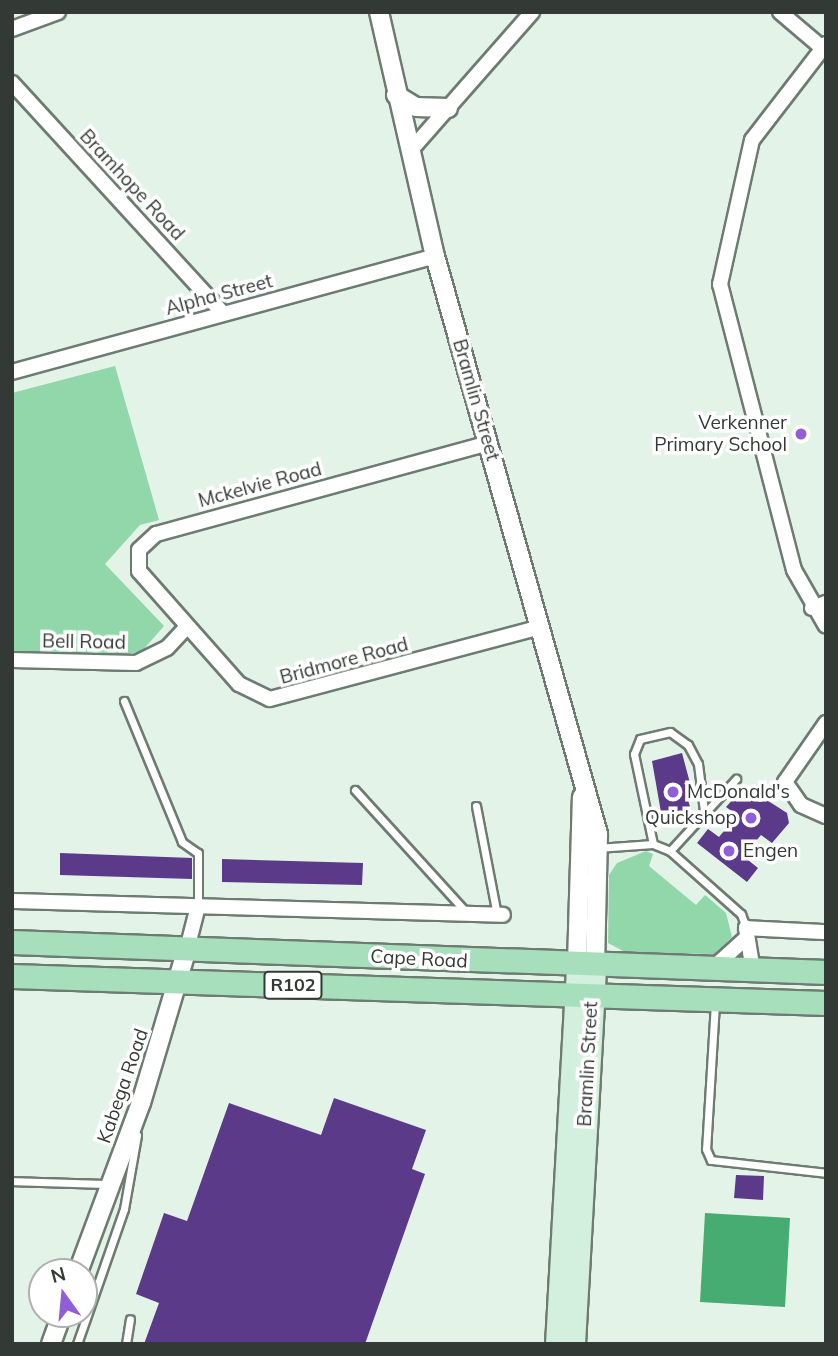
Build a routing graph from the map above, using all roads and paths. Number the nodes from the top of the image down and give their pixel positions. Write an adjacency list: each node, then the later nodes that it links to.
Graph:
1 (58, 12): 5 (street)
2 (379, 12): 8 (street, Bramlin Street)
3 (531, 12): 9 (street)
4 (780, 12): 6 (street)
5 (14, 22)
6 (825, 48): 15 (street)
7 (12, 83): 12 (street, Bramhope Road)
8 (396, 95): 9 (street); 10 (street, Bramlin Street)
9 (448, 108): 10 (street)
10 (410, 151): 11 (street, Bramlin Street)
11 (435, 256): 12 (street, Alpha Street); 14 (street, Bramlin Street)
12 (223, 313): 13 (street, Alpha Street)
13 (12, 372)
14 (489, 443): 17 (street, Bramlin Street); 18 (street, Mckelvie Road)
15 (819, 606): 16 (street)
16 (826, 626)
17 (537, 628): 18 (street, Bridmore Road); 28 (street, Bramlin Street)
18 (185, 629): 19 (street, Bell Road)
19 (12, 660)
20 (124, 701): 31 (lane)
21 (826, 723): 26 (street)
22 (736, 779): 25 (lane)
23 (355, 790): 32 (lane)
24 (476, 806): 33 (lane)
25 (704, 811): 27 (lane); 29 (lane)
26 (826, 816)
27 (653, 844): 28 (lane); 29 (lane)
28 (591, 849): 38 (street, Bramlin Street)
29 (670, 851): 35 (lane)
30 (12, 901): 31 (street)
31 (197, 910): 32 (street); 37 (street, Kabega Road)
32 (468, 914): 33 (street)
33 (500, 915)
34 (826, 932): 35 (street)
35 (746, 934): 39 (street); 40 (street)
36 (12, 942): 37 (main road, Cape Road / R102)
37 (187, 949): 38 (main road, Cape Road / R102); 43 (street, Kabega Road)
38 (586, 964): 39 (main road, Cape Road / R102); 44 (main road, Bramlin Street)
39 (712, 969): 40 (main road, Cape Road / R102)
40 (753, 971): 41 (main road, Cape Road / R102)
41 (826, 972)
42 (12, 976): 43 (main road, Cape Road / R102)
43 (179, 981): 44 (main road, Cape Road / R102); 47 (street, Kabega Road)
44 (583, 994): 45 (main road, Cape Road / R102); 55 (main road, Bramlin Street); 56 (main road, Bramlin Street)
45 (715, 999): 46 (main road, Cape Road / R102); 48 (lane)
46 (826, 1003)
47 (141, 1103): 50 (street, Kabega Road); 53 (lane)
48 (826, 1173)
49 (12, 1181): 50 (lane)
50 (111, 1184): 51 (street, Kabega Road)
51 (83, 1258)
52 (130, 1319): 54 (lane)
53 (78, 1344)
54 (126, 1344)
55 (556, 1344)
56 (574, 1344)

